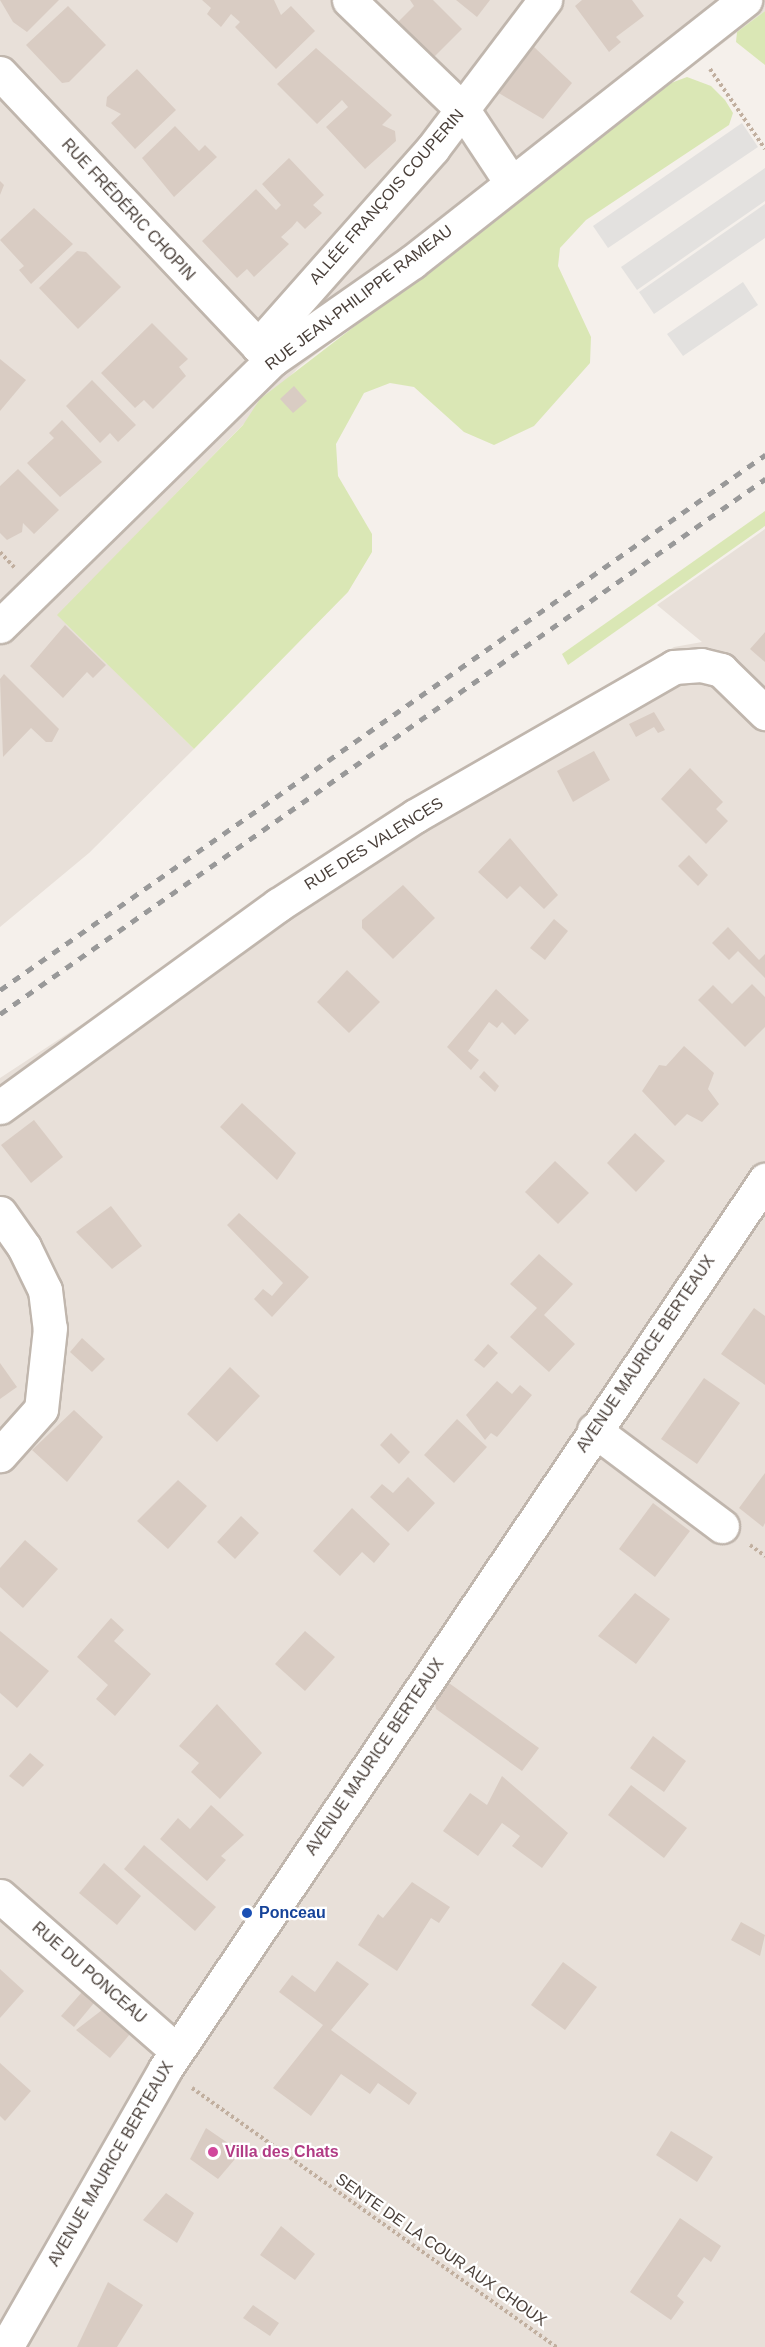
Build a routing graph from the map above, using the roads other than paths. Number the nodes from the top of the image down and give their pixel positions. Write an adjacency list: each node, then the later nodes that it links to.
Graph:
1 (349, 0): 5 (street)
2 (545, 0): 5 (street, ALLÉE FRANÇOIS COUPERIN)
3 (745, 0): 6 (street, RUE JEAN-PHILIPPE RAMEAU)
4 (0, 73): 7 (street, RUE FRÉDÉRIC CHOPIN)
5 (462, 110): 6 (street); 7 (street, ALLÉE FRANÇOIS COUPERIN)
6 (510, 181): 7 (street, RUE JEAN-PHILIPPE RAMEAU)
7 (266, 352): 8 (street, RUE JEAN-PHILIPPE RAMEAU)
8 (0, 626)
9 (765, 713): 10 (street, RUE DES VALENCES)
10 (0, 1107)
11 (765, 1180): 13 (street, AVENUE MAURICE BERTEAUX)
12 (0, 1213): 14 (street)
13 (594, 1430): 15 (street); 17 (street, AVENUE MAURICE BERTEAUX)
14 (0, 1455)
15 (722, 1526)
16 (0, 1896): 17 (street, RUE DU PONCEAU)
17 (171, 2060): 18 (street, AVENUE MAURICE BERTEAUX)
18 (6, 2347)

